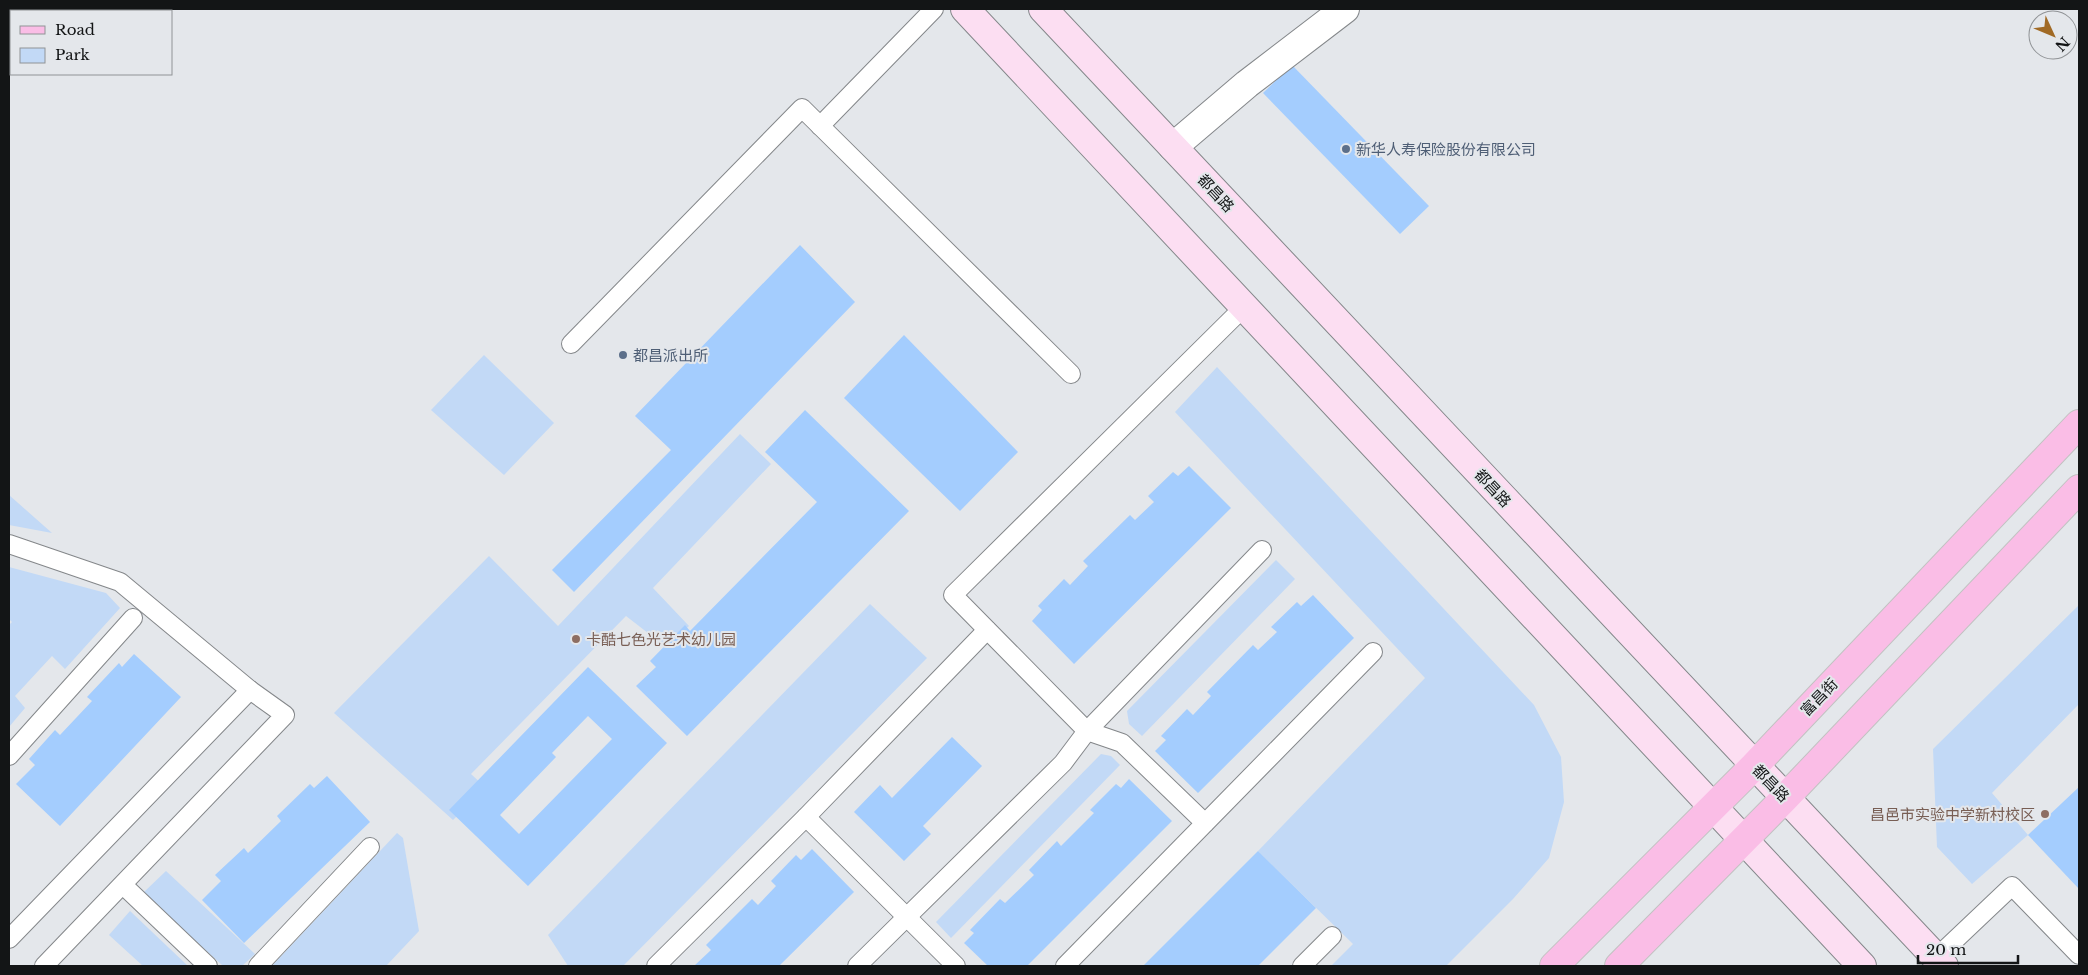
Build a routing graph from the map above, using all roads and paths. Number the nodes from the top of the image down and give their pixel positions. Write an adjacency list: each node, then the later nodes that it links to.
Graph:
1 (934, 9): 5 (lane)
2 (965, 9): 7 (main road)
3 (1043, 9): 6 (main road, 都昌路)
4 (1345, 9): 6 (street)
5 (820, 126): 8 (lane); 9 (lane)
6 (1173, 147): 20 (main road, 都昌路)
7 (1244, 307): 15 (lane); 22 (main road)
8 (571, 344)
9 (1071, 374)
10 (2079, 424): 20 (main road, 富昌街)
11 (2079, 489): 21 (main road)
12 (9, 544): 17 (lane)
13 (1262, 550): 18 (lane)
14 (134, 618): 19 (lane)
15 (987, 630): 18 (lane); 23 (lane)
16 (1373, 652): 24 (lane)
17 (250, 690): 27 (lane); 30 (lane)
18 (1087, 730): 24 (lane); 28 (lane)
19 (9, 756)
20 (1754, 766): 21 (main road, 都昌路); 22 (main road, 富昌街)
21 (1785, 798): 25 (main road); 32 (main road, 都昌路)
22 (1712, 808): 25 (main road); 41 (main road, 富昌街)
23 (806, 817): 28 (lane); 36 (lane)
24 (1205, 823): 39 (lane)
25 (1743, 840): 42 (main road); 43 (main road)
26 (370, 847): 35 (lane)
27 (123, 884): 33 (lane); 34 (lane)
28 (906, 917): 37 (lane); 38 (lane)
29 (1332, 936): 40 (lane)
30 (9, 939)
31 (2079, 955): 32 (lane)
32 (1940, 962)
33 (44, 966)
34 (208, 966)
35 (258, 966)
36 (656, 966)
37 (857, 966)
38 (956, 966)
39 (1065, 966)
40 (1302, 966)
41 (1554, 966)
42 (1619, 966)
43 (1862, 966)

